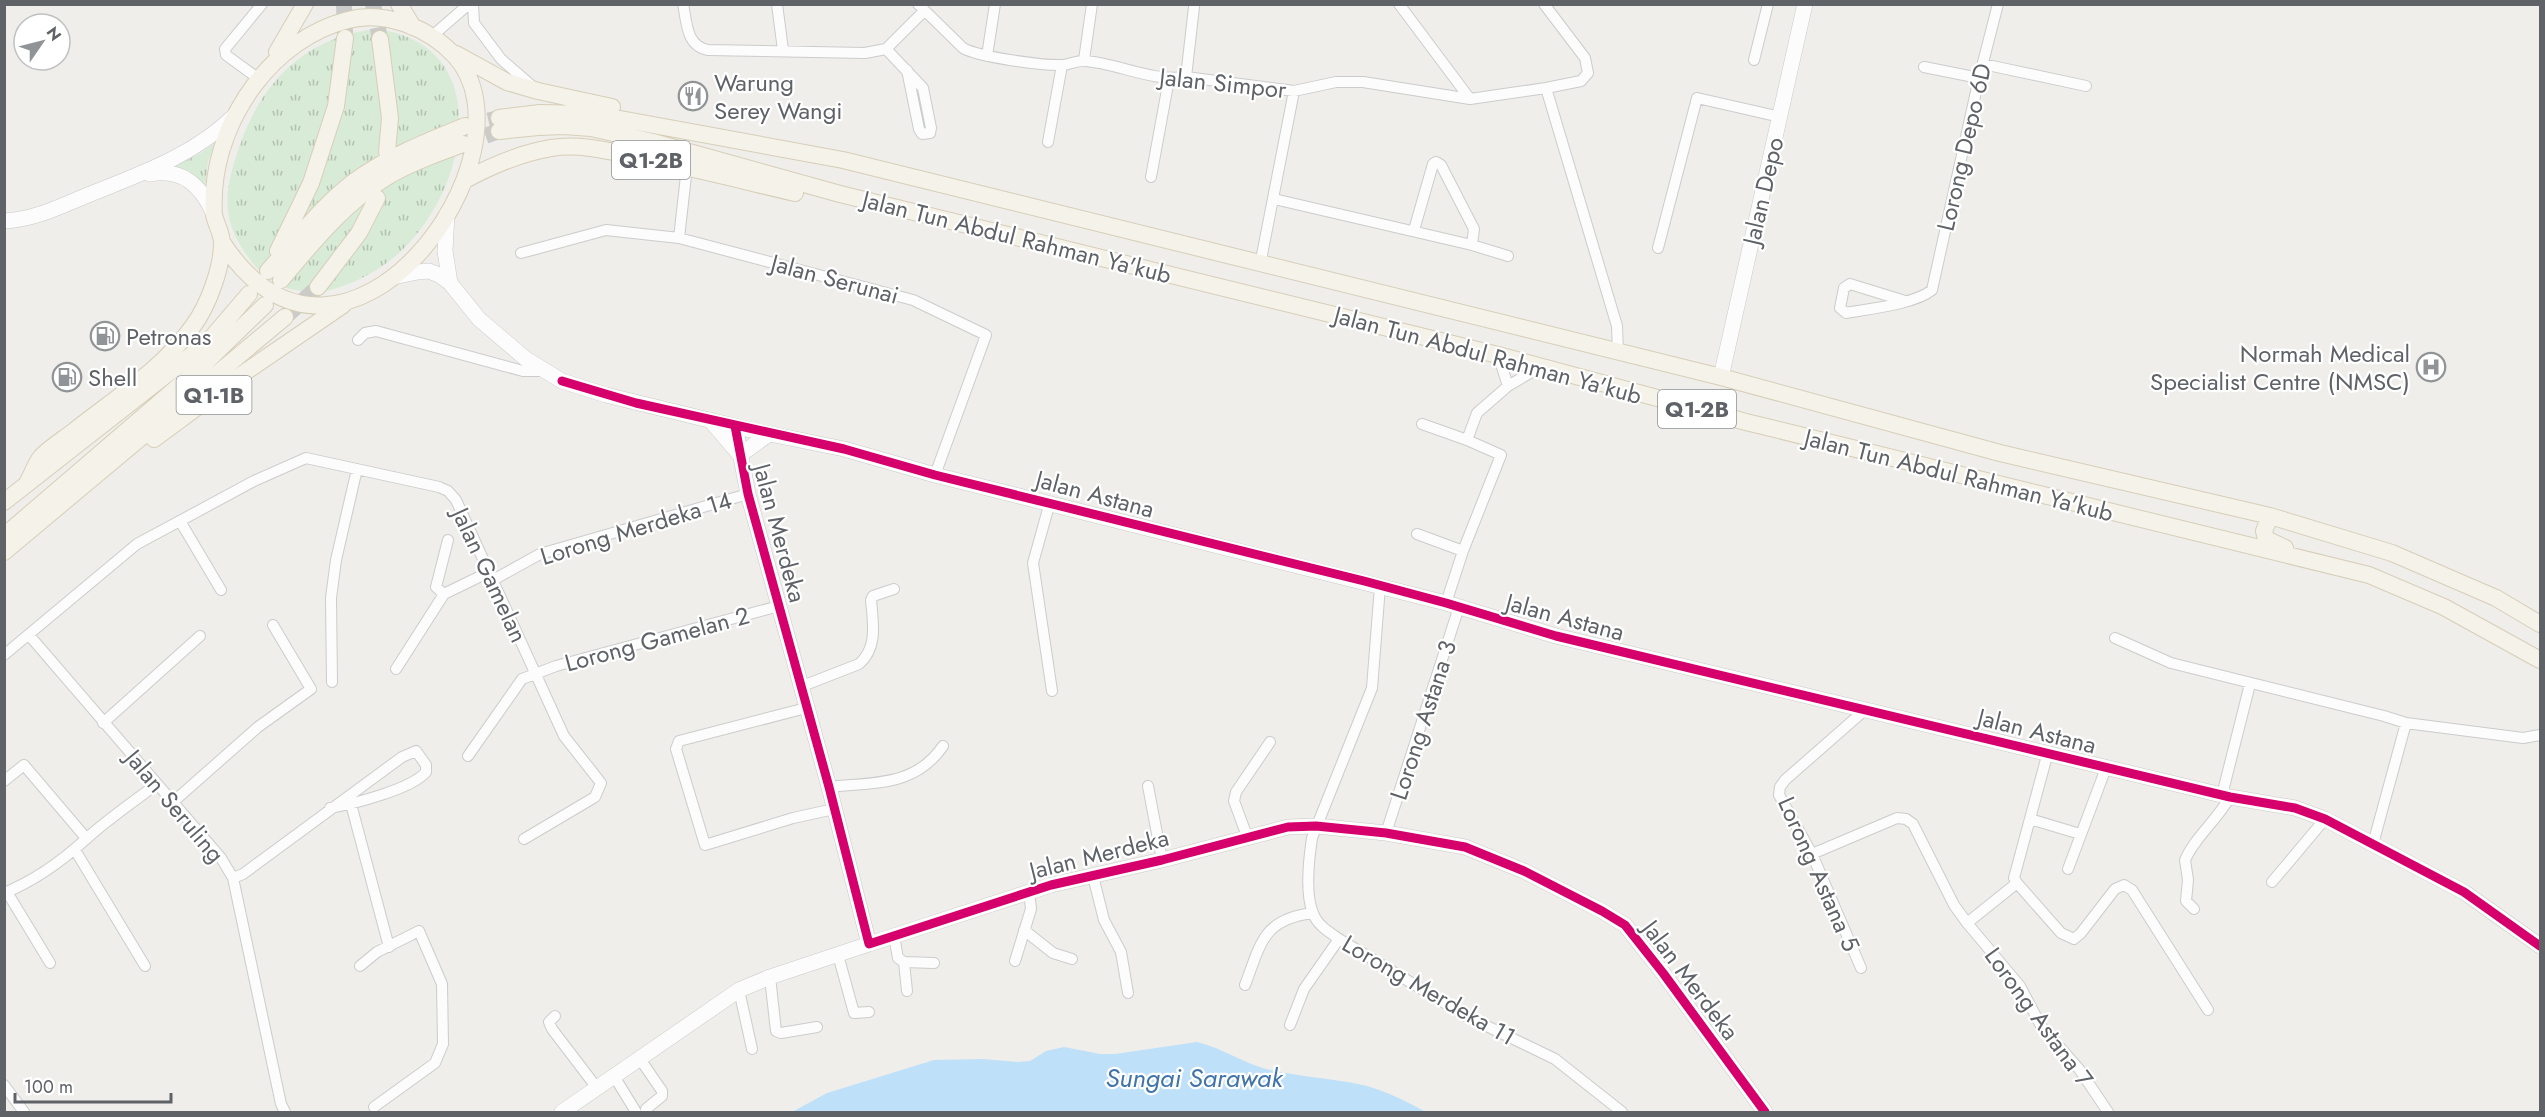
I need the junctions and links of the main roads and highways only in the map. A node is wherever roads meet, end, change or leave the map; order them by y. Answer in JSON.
{"nodes":[{"id":1,"x":305,"y":4,"type":"edge"},
{"id":2,"x":399,"y":4,"type":"edge"},
{"id":3,"x":1805,"y":4,"type":"edge"},
{"id":4,"x":413,"y":27,"type":"junction"},
{"id":5,"x":345,"y":38,"type":"tunnel mouth"},
{"id":6,"x":380,"y":39,"type":"tunnel mouth"},
{"id":7,"x":446,"y":48,"type":"junction"},
{"id":8,"x":263,"y":74,"type":"junction"},
{"id":9,"x":237,"y":114,"type":"junction"},
{"id":10,"x":465,"y":126,"type":"tunnel mouth"},
{"id":11,"x":463,"y":144,"type":"tunnel mouth"},
{"id":12,"x":387,"y":152,"type":"dead end"},
{"id":13,"x":843,"y":160,"type":"junction"},
{"id":14,"x":133,"y":177,"type":"junction"},
{"id":15,"x":465,"y":180,"type":"junction"},
{"id":16,"x":840,"y":194,"type":"junction"},
{"id":17,"x":377,"y":198,"type":"dead end"},
{"id":18,"x":447,"y":214,"type":"junction"},
{"id":19,"x":214,"y":215,"type":"junction"},
{"id":20,"x":4,"y":221,"type":"edge"},
{"id":21,"x":222,"y":242,"type":"junction"},
{"id":22,"x":275,"y":275,"type":"junction"},
{"id":23,"x":393,"y":277,"type":"junction"},
{"id":24,"x":450,"y":283,"type":"junction"},
{"id":25,"x":318,"y":286,"type":"tunnel mouth"},
{"id":26,"x":249,"y":294,"type":"dead end"},
{"id":27,"x":344,"y":304,"type":"junction"},
{"id":28,"x":265,"y":305,"type":"dead end"},
{"id":29,"x":285,"y":317,"type":"tunnel mouth"},
{"id":30,"x":1721,"y":377,"type":"junction"},
{"id":31,"x":710,"y":420,"type":"junction"},
{"id":32,"x":735,"y":426,"type":"junction"},
{"id":33,"x":769,"y":434,"type":"junction"},
{"id":34,"x":740,"y":455,"type":"junction"},
{"id":35,"x":27,"y":483,"type":"junction"},
{"id":36,"x":82,"y":485,"type":"junction"},
{"id":37,"x":4,"y":502,"type":"edge"},
{"id":38,"x":2270,"y":516,"type":"junction"},
{"id":39,"x":4,"y":536,"type":"edge"},
{"id":40,"x":4,"y":552,"type":"edge"},
{"id":41,"x":2368,"y":575,"type":"junction"},
{"id":42,"x":2541,"y":624,"type":"edge"},
{"id":43,"x":2541,"y":660,"type":"edge"},
{"id":44,"x":869,"y":944,"type":"junction"},
{"id":45,"x":2538,"y":946,"type":"edge"},
{"id":46,"x":562,"y":1113,"type":"edge"},
{"id":47,"x":1765,"y":1113,"type":"edge"}],
"edges":[{"from":1,"to":8,"type":"main road"},
{"from":2,"to":4,"type":"main road"},
{"from":3,"to":30,"type":"main road","name":"Jalan Depo"},
{"from":4,"to":7,"type":"main road"},
{"from":4,"to":8,"type":"main road"},
{"from":5,"to":22,"type":"main road"},
{"from":6,"to":12,"type":"main road"},
{"from":7,"to":13,"type":"main road"},
{"from":7,"to":15,"type":"main road"},
{"from":8,"to":9,"type":"main road"},
{"from":9,"to":14,"type":"main road"},
{"from":9,"to":19,"type":"main road"},
{"from":10,"to":22,"type":"main road"},
{"from":11,"to":22,"type":"main road"},
{"from":13,"to":16,"type":"main road","name":"Jalan Tun Abdul Rahman Ya'kub"},
{"from":13,"to":30,"type":"main road","name":"Jalan Tun Abdul Rahman Ya'kub"},
{"from":14,"to":19,"type":"main road"},
{"from":14,"to":20,"type":"main road"},
{"from":15,"to":16,"type":"main road","number":"Q1-2B"},
{"from":15,"to":18,"type":"main road"},
{"from":16,"to":41,"type":"main road","name":"Jalan Tun Abdul Rahman Ya'kub","number":"Q1-2B"},
{"from":17,"to":25,"type":"main road"},
{"from":18,"to":23,"type":"main road"},
{"from":18,"to":24,"type":"main road"},
{"from":19,"to":21,"type":"main road"},
{"from":21,"to":27,"type":"main road"},
{"from":21,"to":35,"type":"main road"},
{"from":23,"to":24,"type":"main road"},
{"from":23,"to":27,"type":"main road"},
{"from":24,"to":31,"type":"main road","name":"Jalan Astana"},
{"from":26,"to":35,"type":"main road"},
{"from":27,"to":36,"type":"main road","number":"Q1-1B"},
{"from":28,"to":39,"type":"main road"},
{"from":29,"to":36,"type":"main road"},
{"from":30,"to":38,"type":"main road","name":"Jalan Tun Abdul Rahman Ya'kub"},
{"from":31,"to":32,"type":"main road","name":"Jalan Astana"},
{"from":31,"to":34,"type":"main road"},
{"from":32,"to":33,"type":"main road","name":"Jalan Astana"},
{"from":32,"to":34,"type":"main road","name":"Jalan Merdeka"},
{"from":33,"to":34,"type":"main road"},
{"from":33,"to":45,"type":"main road","name":"Jalan Astana"},
{"from":34,"to":44,"type":"main road","name":"Jalan Merdeka"},
{"from":35,"to":37,"type":"main road"},
{"from":36,"to":40,"type":"main road","number":"Q1-1B"},
{"from":38,"to":41,"type":"main road"},
{"from":38,"to":42,"type":"main road","name":"Jalan Tun Abdul Rahman Ya'kub"},
{"from":41,"to":43,"type":"main road","name":"Jalan Tun Abdul Rahman Ya'kub","number":"Q1-2B"},
{"from":44,"to":46,"type":"main road"},
{"from":44,"to":47,"type":"main road","name":"Jalan Merdeka"}]}
